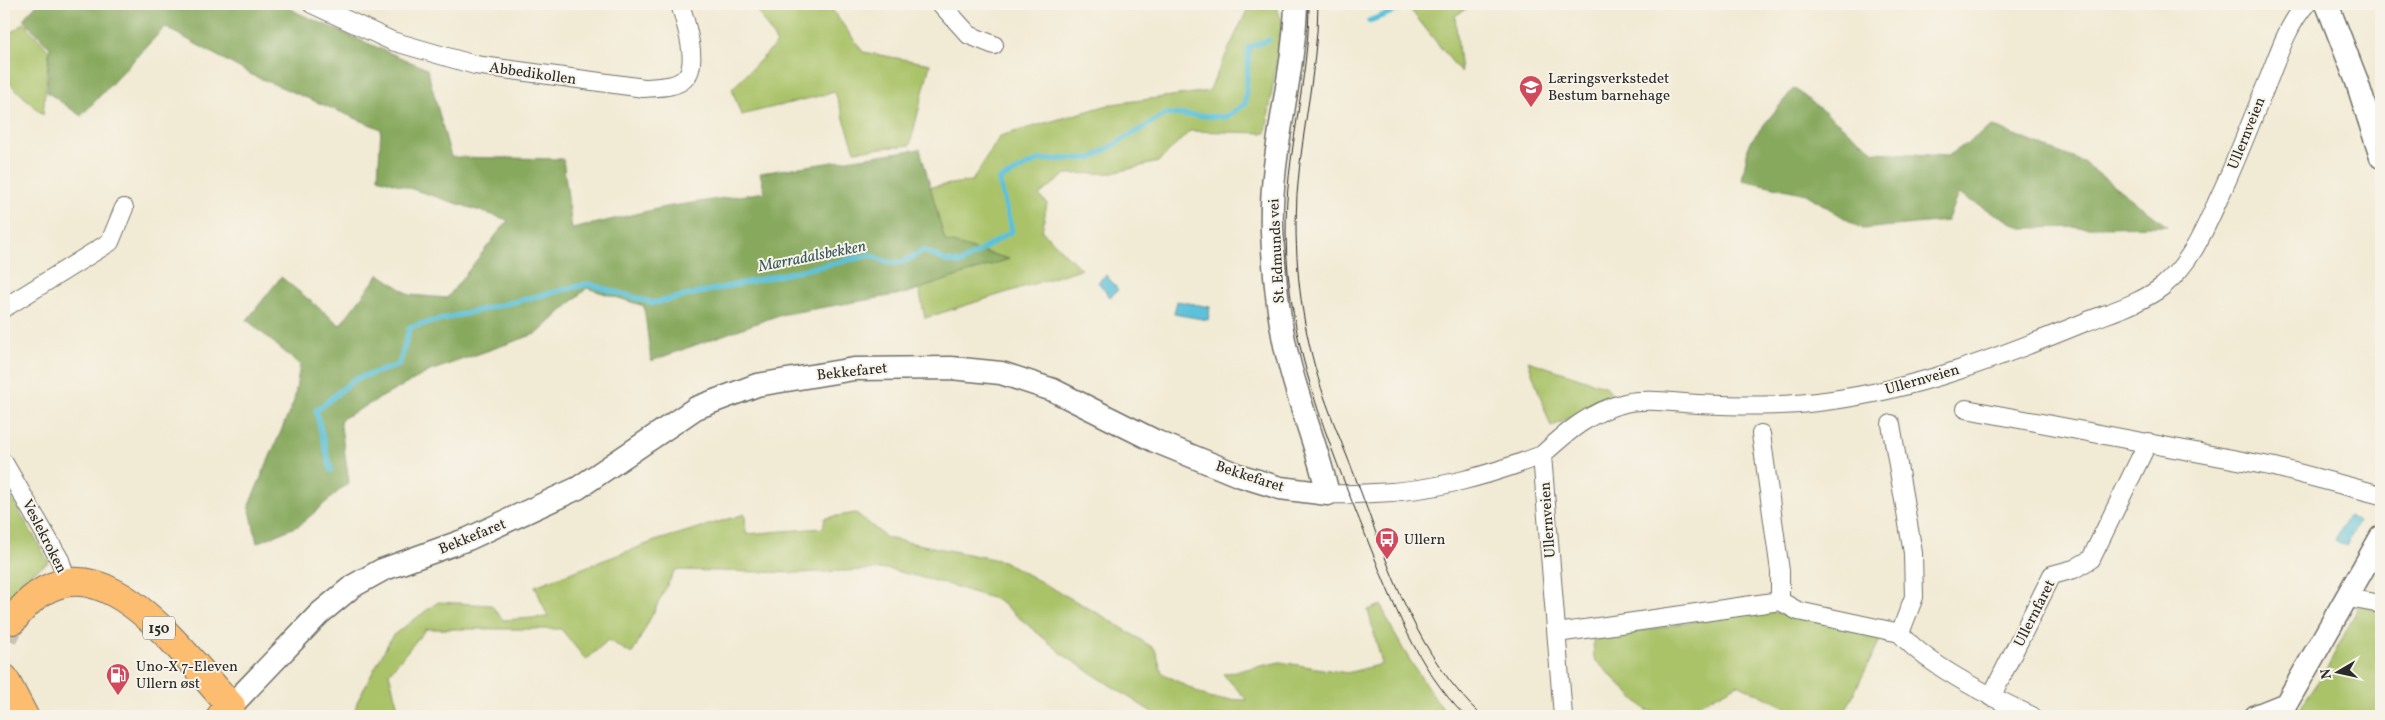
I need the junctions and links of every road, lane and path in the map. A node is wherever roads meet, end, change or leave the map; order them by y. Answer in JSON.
{"nodes":[{"id":1,"x":312,"y":4,"type":"edge"},
{"id":2,"x":680,"y":4,"type":"edge"},
{"id":3,"x":940,"y":4,"type":"edge"},
{"id":4,"x":1296,"y":4,"type":"edge"},
{"id":5,"x":2306,"y":4,"type":"edge"},
{"id":6,"x":2327,"y":4,"type":"edge"},
{"id":7,"x":994,"y":45,"type":"dead end"},
{"id":8,"x":2381,"y":157,"type":"edge"},
{"id":9,"x":124,"y":208,"type":"dead end"},
{"id":10,"x":4,"y":308,"type":"edge"},
{"id":11,"x":1966,"y":410,"type":"dead end"},
{"id":12,"x":1891,"y":424,"type":"dead end"},
{"id":13,"x":1761,"y":434,"type":"dead end"},
{"id":14,"x":2148,"y":442,"type":"junction"},
{"id":15,"x":1542,"y":454,"type":"junction"},
{"id":16,"x":4,"y":463,"type":"edge"},
{"id":17,"x":1328,"y":494,"type":"junction"},
{"id":18,"x":2381,"y":495,"type":"edge"},
{"id":19,"x":2381,"y":537,"type":"edge"},
{"id":20,"x":67,"y":582,"type":"junction"},
{"id":21,"x":2348,"y":598,"type":"junction"},
{"id":22,"x":1780,"y":600,"type":"junction"},
{"id":23,"x":2381,"y":604,"type":"edge"},
{"id":24,"x":13,"y":620,"type":"tunnel mouth"},
{"id":25,"x":1557,"y":633,"type":"junction"},
{"id":26,"x":1900,"y":633,"type":"junction"},
{"id":27,"x":4,"y":678,"type":"edge"},
{"id":28,"x":1992,"y":697,"type":"junction"},
{"id":29,"x":226,"y":711,"type":"edge"},
{"id":30,"x":2029,"y":715,"type":"edge"},
{"id":31,"x":24,"y":716,"type":"edge"},
{"id":32,"x":1563,"y":716,"type":"edge"},
{"id":33,"x":2256,"y":716,"type":"edge"}],
"edges":[{"from":1,"to":2,"type":"street","name":"Abbedikollen"},
{"from":3,"to":7,"type":"street"},
{"from":4,"to":17,"type":"street","name":"St. Edmunds vei"},
{"from":5,"to":15,"type":"street","name":"Ullernveien"},
{"from":6,"to":8,"type":"street"},
{"from":9,"to":10,"type":"street"},
{"from":11,"to":14,"type":"street"},
{"from":12,"to":26,"type":"street"},
{"from":13,"to":22,"type":"street"},
{"from":14,"to":18,"type":"street"},
{"from":14,"to":28,"type":"street","name":"Ullernfaret"},
{"from":15,"to":17,"type":"street","name":"Bekkefaret"},
{"from":15,"to":25,"type":"street","name":"Ullernveien"},
{"from":16,"to":20,"type":"street","name":"Veslekroken"},
{"from":17,"to":29,"type":"street","name":"Bekkefaret"},
{"from":19,"to":21,"type":"street"},
{"from":20,"to":24,"type":"highway","number":"150"},
{"from":20,"to":29,"type":"highway","name":"Veslekroken","number":"150"},
{"from":21,"to":23,"type":"street"},
{"from":21,"to":33,"type":"street"},
{"from":22,"to":25,"type":"street"},
{"from":22,"to":26,"type":"street"},
{"from":25,"to":32,"type":"street","name":"Ullernveien"},
{"from":26,"to":28,"type":"street"},
{"from":27,"to":31,"type":"highway"},
{"from":28,"to":30,"type":"street"}]}
